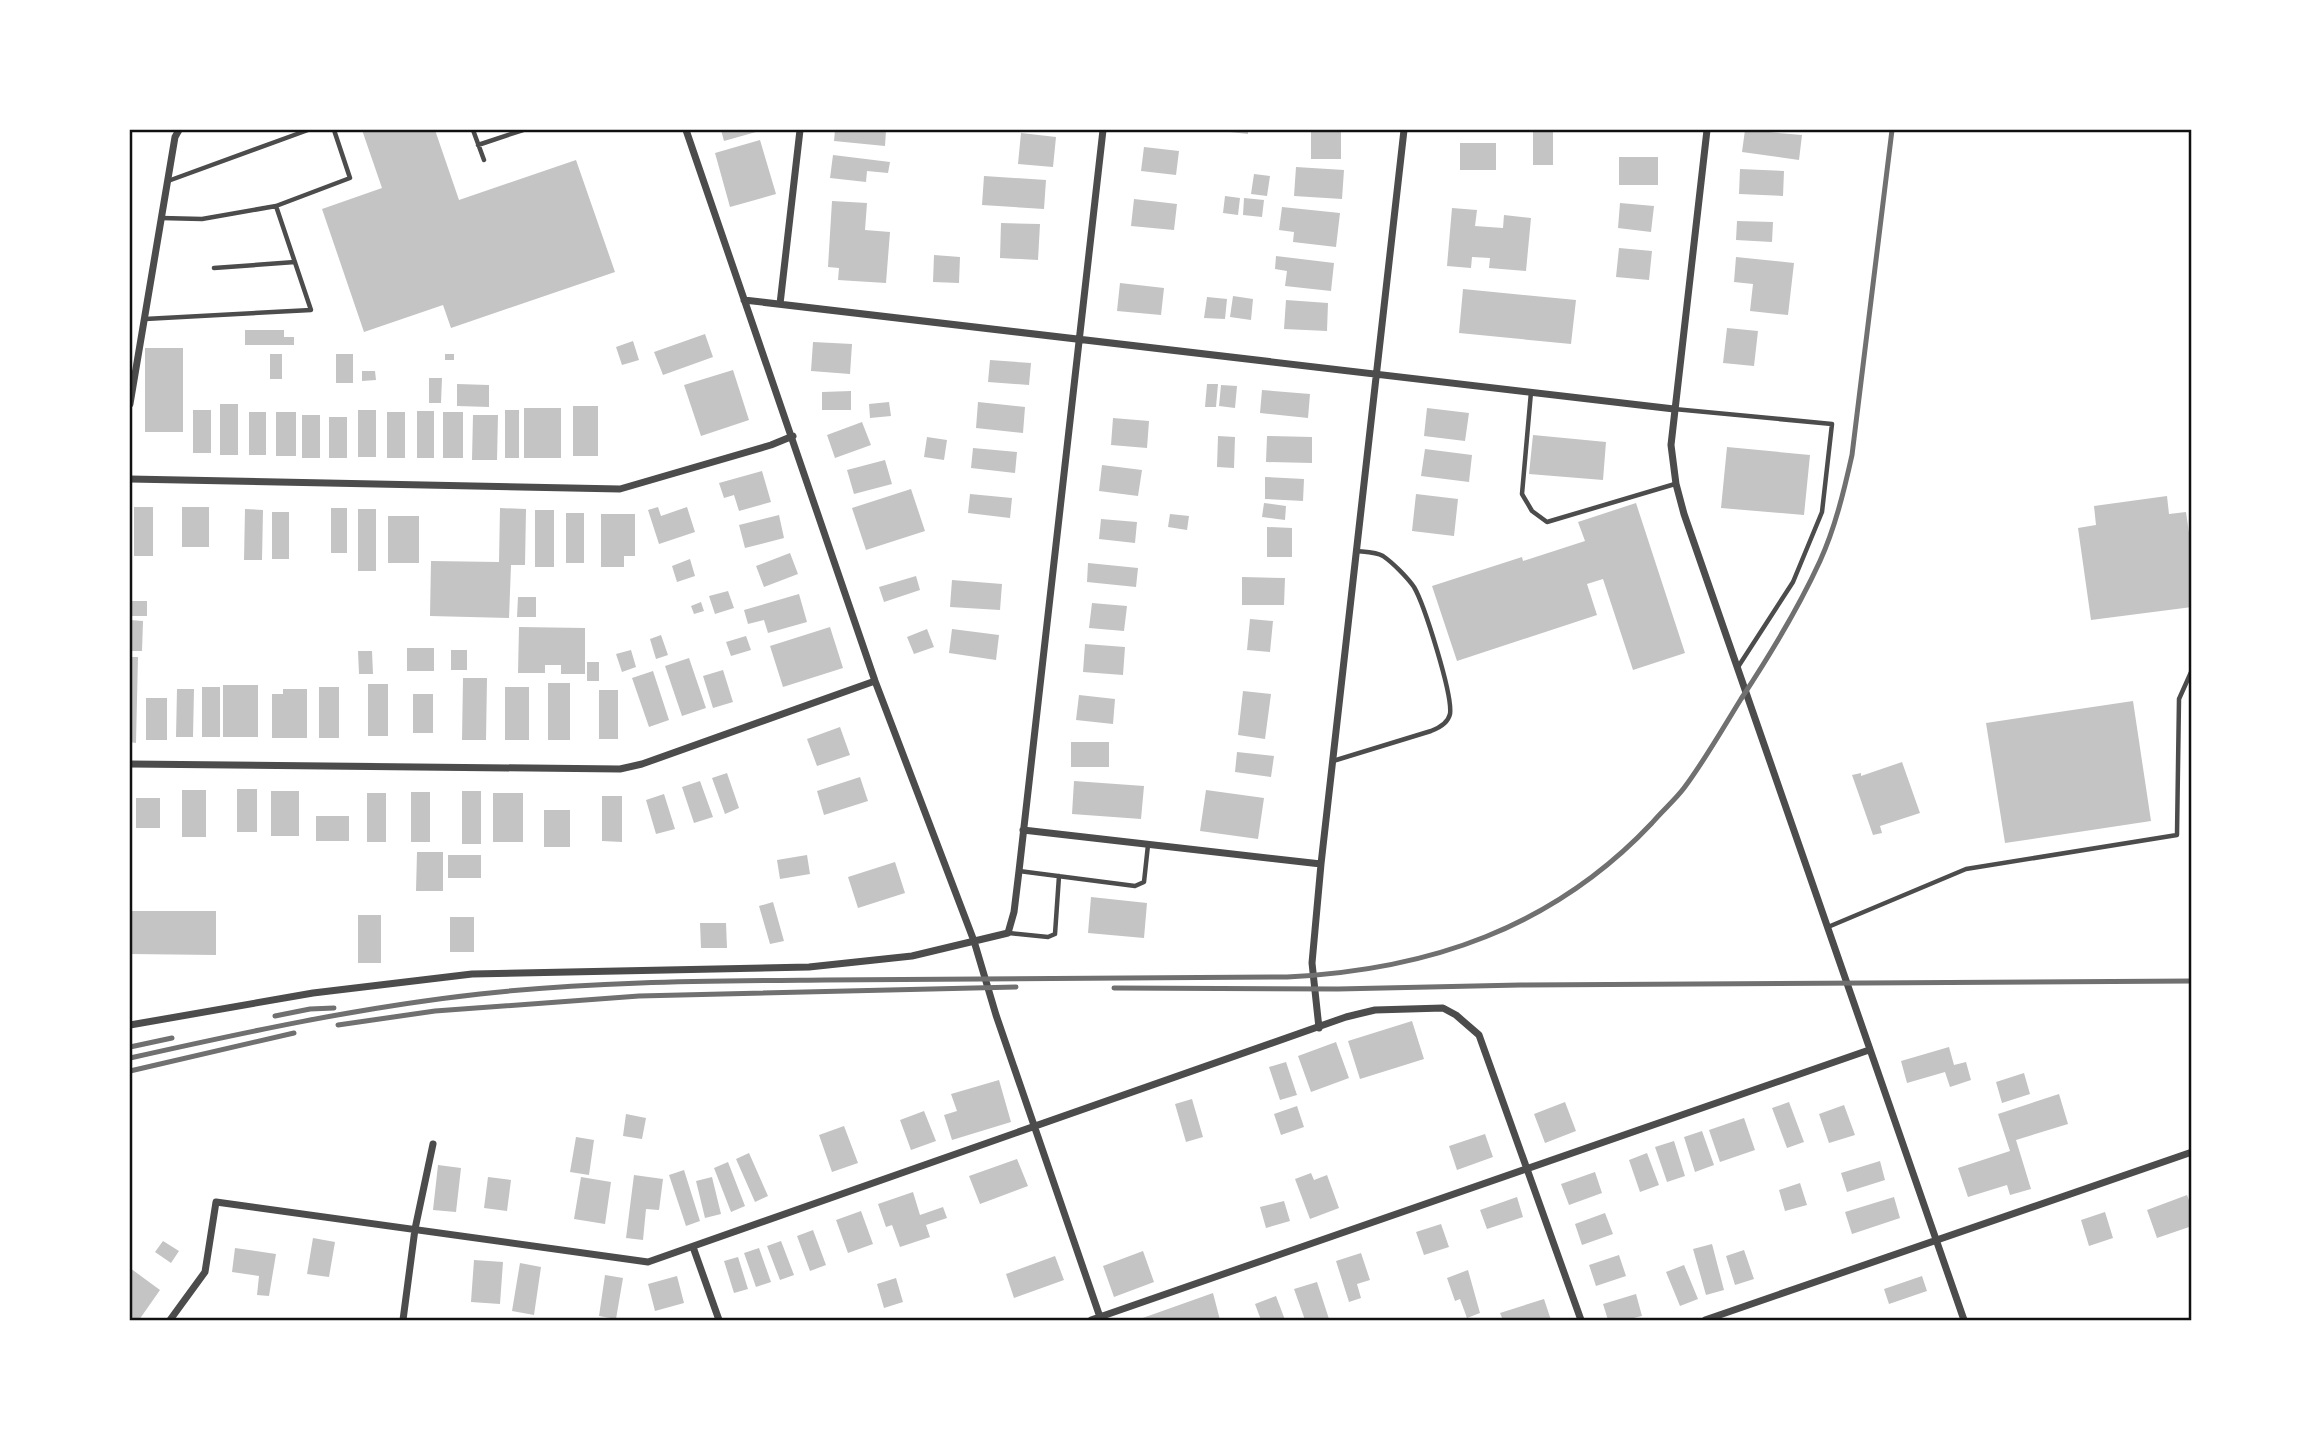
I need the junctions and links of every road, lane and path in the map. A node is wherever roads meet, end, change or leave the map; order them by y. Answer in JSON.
{"nodes":[{"id":1,"x":179,"y":130,"type":"edge"},
{"id":2,"x":307,"y":130,"type":"edge"},
{"id":3,"x":334,"y":130,"type":"edge"},
{"id":4,"x":473,"y":130,"type":"edge"},
{"id":5,"x":523,"y":130,"type":"edge"},
{"id":6,"x":685,"y":130,"type":"edge"},
{"id":7,"x":800,"y":130,"type":"edge"},
{"id":8,"x":1103,"y":130,"type":"edge"},
{"id":9,"x":1404,"y":130,"type":"edge"},
{"id":10,"x":1707,"y":130,"type":"edge"},
{"id":11,"x":478,"y":145,"type":"junction"},
{"id":12,"x":484,"y":160,"type":"dead end"},
{"id":13,"x":168,"y":181,"type":"junction"},
{"id":14,"x":276,"y":206,"type":"junction"},
{"id":15,"x":161,"y":218,"type":"junction"},
{"id":16,"x":295,"y":262,"type":"junction"},
{"id":17,"x":214,"y":268,"type":"dead end"},
{"id":18,"x":744,"y":300,"type":"junction"},
{"id":19,"x":780,"y":304,"type":"junction"},
{"id":20,"x":144,"y":319,"type":"junction"},
{"id":21,"x":1079,"y":339,"type":"junction"},
{"id":22,"x":1376,"y":374,"type":"junction"},
{"id":23,"x":1531,"y":392,"type":"junction"},
{"id":24,"x":130,"y":404,"type":"edge"},
{"id":25,"x":1674,"y":409,"type":"junction"},
{"id":26,"x":793,"y":436,"type":"junction"},
{"id":27,"x":130,"y":479,"type":"edge"},
{"id":28,"x":1676,"y":484,"type":"junction"},
{"id":29,"x":1356,"y":551,"type":"junction"},
{"id":30,"x":1738,"y":667,"type":"junction"},
{"id":31,"x":2192,"y":670,"type":"edge"},
{"id":32,"x":875,"y":681,"type":"junction"},
{"id":33,"x":1332,"y":761,"type":"junction"},
{"id":34,"x":130,"y":764,"type":"edge"},
{"id":35,"x":1023,"y":830,"type":"junction"},
{"id":36,"x":1148,"y":845,"type":"junction"},
{"id":37,"x":1321,"y":864,"type":"junction"},
{"id":38,"x":1018,"y":871,"type":"junction"},
{"id":39,"x":1059,"y":876,"type":"junction"},
{"id":40,"x":1828,"y":927,"type":"junction"},
{"id":41,"x":1008,"y":933,"type":"junction"},
{"id":42,"x":974,"y":940,"type":"junction"},
{"id":43,"x":130,"y":1025,"type":"edge"},
{"id":44,"x":1319,"y":1028,"type":"junction"},
{"id":45,"x":1868,"y":1050,"type":"junction"},
{"id":46,"x":1034,"y":1128,"type":"junction"},
{"id":47,"x":433,"y":1144,"type":"dead end"},
{"id":48,"x":2192,"y":1152,"type":"edge"},
{"id":49,"x":1528,"y":1169,"type":"junction"},
{"id":50,"x":415,"y":1229,"type":"junction"},
{"id":51,"x":1936,"y":1240,"type":"junction"},
{"id":52,"x":693,"y":1247,"type":"junction"},
{"id":53,"x":1101,"y":1319,"type":"edge"},
{"id":54,"x":170,"y":1321,"type":"edge"},
{"id":55,"x":403,"y":1321,"type":"edge"},
{"id":56,"x":719,"y":1321,"type":"edge"},
{"id":57,"x":1091,"y":1321,"type":"edge"},
{"id":58,"x":1581,"y":1321,"type":"edge"},
{"id":59,"x":1705,"y":1321,"type":"edge"},
{"id":60,"x":1964,"y":1321,"type":"edge"}],
"edges":[{"from":1,"to":13,"type":"street"},
{"from":2,"to":13,"type":"lane"},
{"from":3,"to":14,"type":"lane"},
{"from":4,"to":11,"type":"lane"},
{"from":5,"to":11,"type":"lane"},
{"from":6,"to":18,"type":"street"},
{"from":7,"to":19,"type":"street"},
{"from":8,"to":21,"type":"street"},
{"from":9,"to":22,"type":"street"},
{"from":10,"to":25,"type":"street"},
{"from":11,"to":12,"type":"lane"},
{"from":13,"to":15,"type":"street"},
{"from":14,"to":15,"type":"lane"},
{"from":14,"to":16,"type":"lane"},
{"from":15,"to":20,"type":"street"},
{"from":16,"to":17,"type":"lane"},
{"from":16,"to":20,"type":"lane"},
{"from":18,"to":19,"type":"street"},
{"from":18,"to":26,"type":"street"},
{"from":19,"to":21,"type":"street"},
{"from":20,"to":24,"type":"street"},
{"from":21,"to":22,"type":"street"},
{"from":21,"to":35,"type":"street"},
{"from":22,"to":23,"type":"street"},
{"from":22,"to":29,"type":"street"},
{"from":23,"to":25,"type":"street"},
{"from":23,"to":28,"type":"lane"},
{"from":25,"to":28,"type":"street"},
{"from":25,"to":30,"type":"lane"},
{"from":26,"to":27,"type":"street"},
{"from":26,"to":32,"type":"street"},
{"from":28,"to":30,"type":"street"},
{"from":29,"to":33,"type":"street"},
{"from":29,"to":33,"type":"lane"},
{"from":30,"to":40,"type":"street"},
{"from":31,"to":40,"type":"lane"},
{"from":32,"to":34,"type":"street"},
{"from":32,"to":42,"type":"street"},
{"from":33,"to":37,"type":"street"},
{"from":35,"to":36,"type":"street"},
{"from":35,"to":38,"type":"street"},
{"from":36,"to":37,"type":"street"},
{"from":36,"to":39,"type":"lane"},
{"from":37,"to":44,"type":"street"},
{"from":38,"to":39,"type":"lane"},
{"from":38,"to":41,"type":"street"},
{"from":39,"to":41,"type":"lane"},
{"from":40,"to":45,"type":"street"},
{"from":41,"to":42,"type":"street"},
{"from":42,"to":43,"type":"street"},
{"from":42,"to":46,"type":"street"},
{"from":44,"to":46,"type":"street"},
{"from":44,"to":49,"type":"street"},
{"from":45,"to":49,"type":"street"},
{"from":45,"to":51,"type":"street"},
{"from":46,"to":52,"type":"street"},
{"from":46,"to":53,"type":"street"},
{"from":47,"to":50,"type":"street"},
{"from":48,"to":51,"type":"street"},
{"from":49,"to":53,"type":"street"},
{"from":49,"to":58,"type":"street"},
{"from":50,"to":52,"type":"street"},
{"from":50,"to":54,"type":"street"},
{"from":50,"to":55,"type":"street"},
{"from":51,"to":59,"type":"street"},
{"from":51,"to":60,"type":"street"},
{"from":52,"to":56,"type":"street"},
{"from":53,"to":57,"type":"street"}]}
